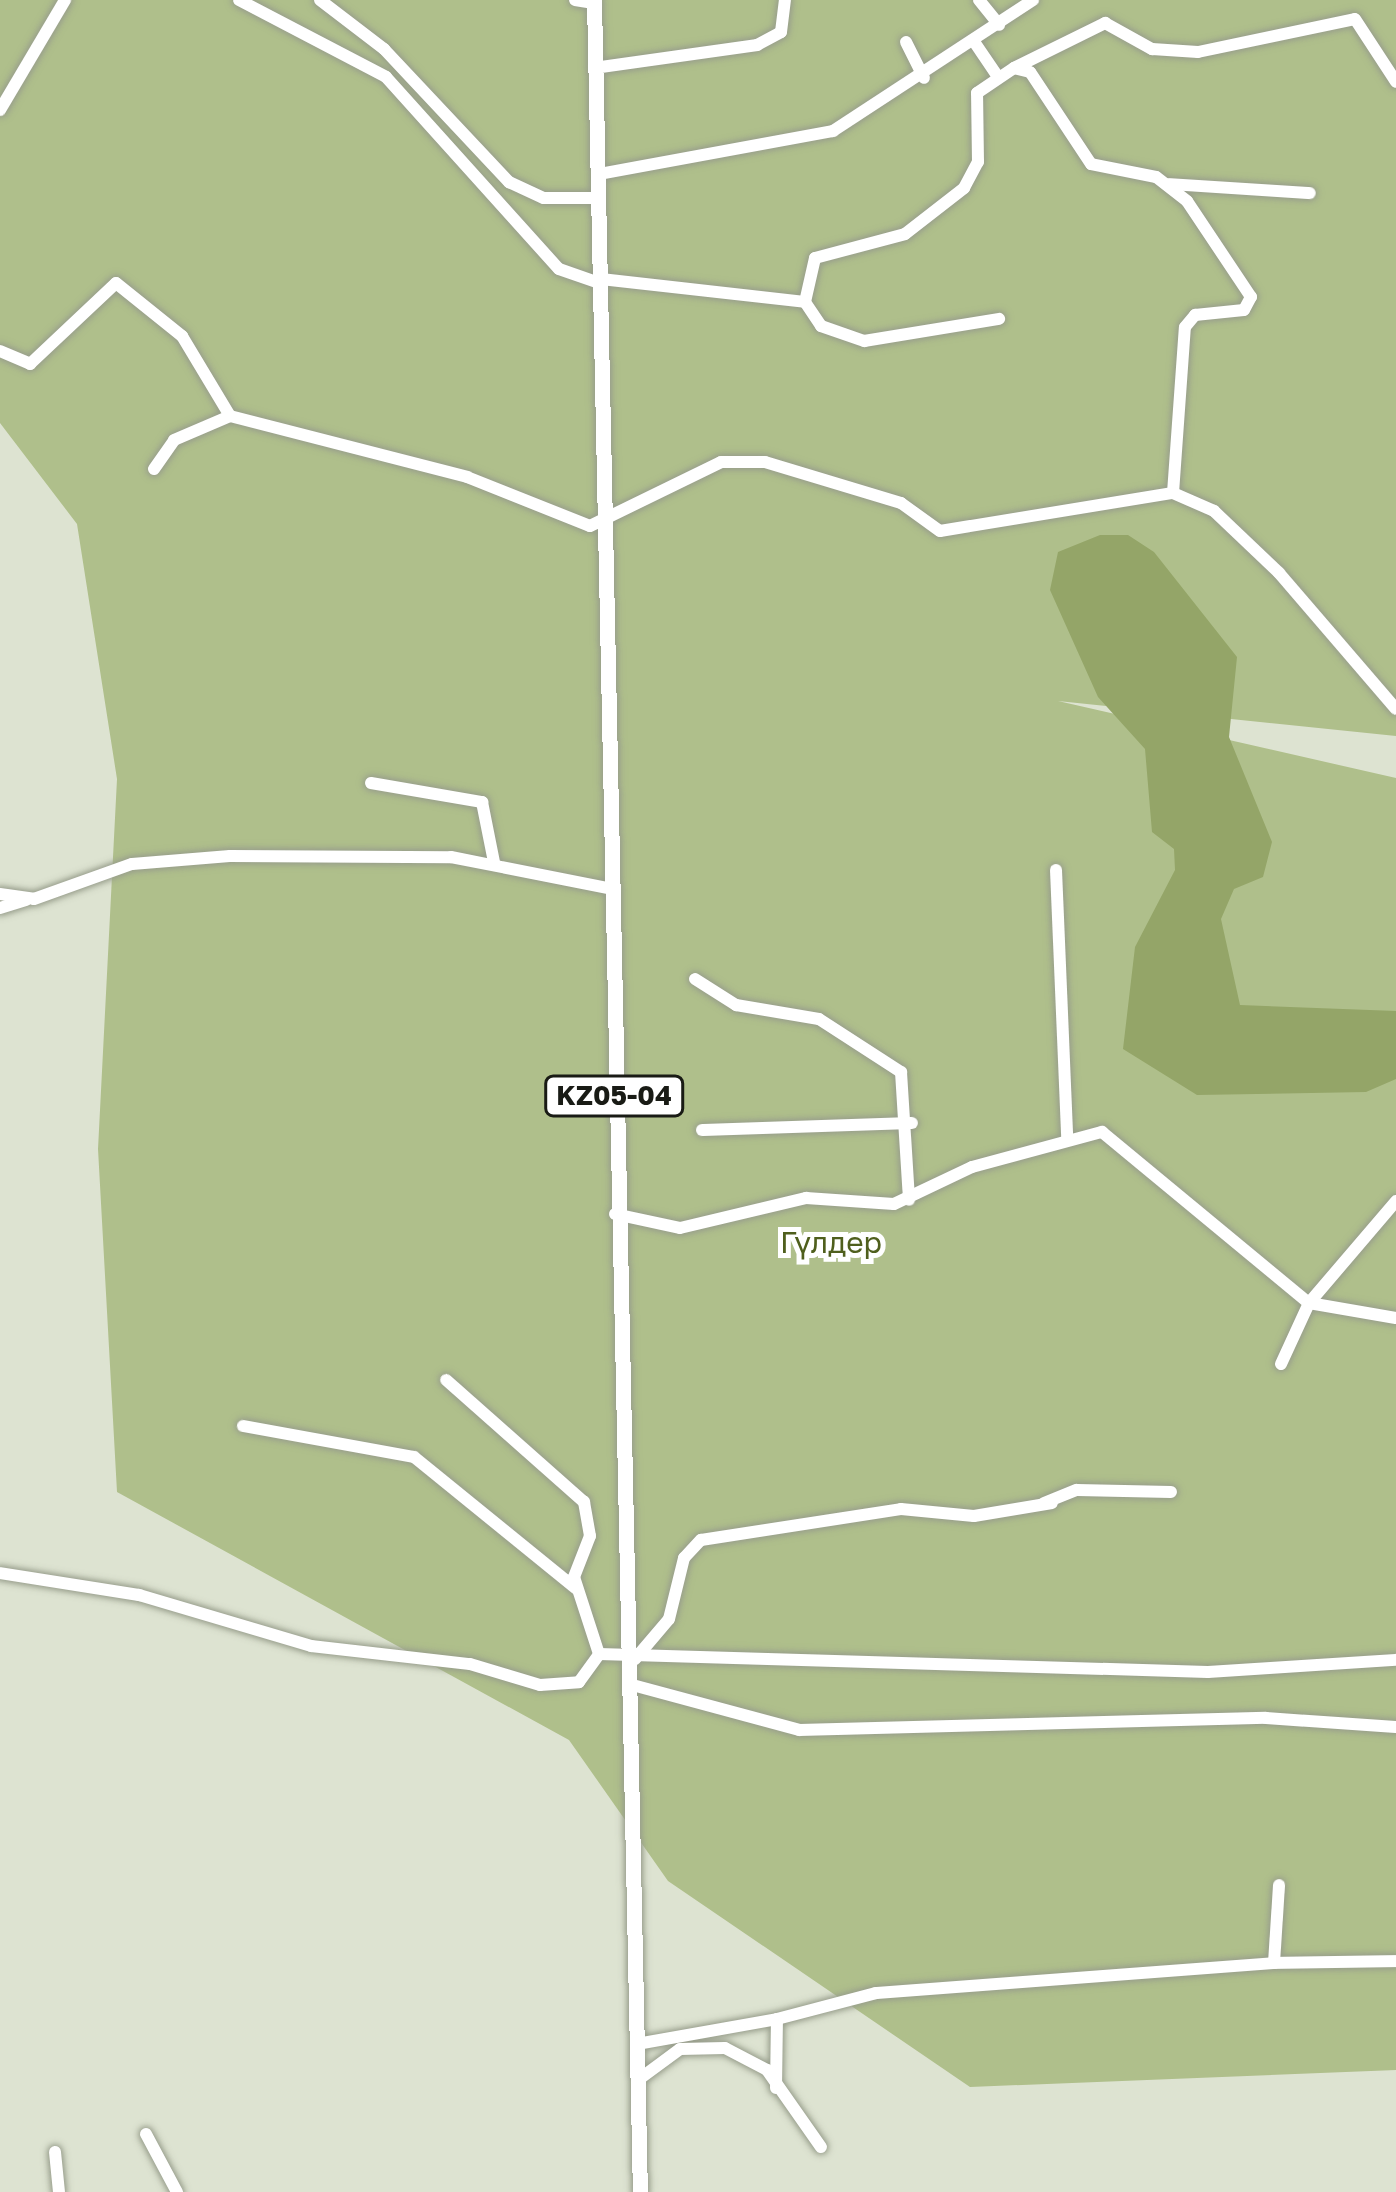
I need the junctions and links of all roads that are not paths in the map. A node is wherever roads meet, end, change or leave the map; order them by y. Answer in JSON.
{"nodes":[{"id":1,"x":65,"y":0,"type":"edge"},
{"id":2,"x":239,"y":0,"type":"edge"},
{"id":3,"x":320,"y":0,"type":"edge"},
{"id":4,"x":574,"y":0,"type":"edge"},
{"id":5,"x":784,"y":0,"type":"edge"},
{"id":6,"x":979,"y":0,"type":"edge"},
{"id":7,"x":1033,"y":0,"type":"edge"},
{"id":8,"x":594,"y":1,"type":"edge"},
{"id":9,"x":998,"y":25,"type":"junction"},
{"id":10,"x":906,"y":42,"type":"dead end"},
{"id":11,"x":975,"y":43,"type":"junction"},
{"id":12,"x":594,"y":68,"type":"junction"},
{"id":13,"x":1014,"y":68,"type":"junction"},
{"id":14,"x":998,"y":77,"type":"junction"},
{"id":15,"x":924,"y":78,"type":"junction"},
{"id":16,"x":1396,"y":82,"type":"edge"},
{"id":17,"x":0,"y":110,"type":"edge"},
{"id":18,"x":599,"y":175,"type":"junction"},
{"id":19,"x":1169,"y":184,"type":"junction"},
{"id":20,"x":1310,"y":193,"type":"dead end"},
{"id":21,"x":600,"y":198,"type":"junction"},
{"id":22,"x":601,"y":281,"type":"junction"},
{"id":23,"x":805,"y":302,"type":"junction"},
{"id":24,"x":1000,"y":319,"type":"dead end"},
{"id":25,"x":0,"y":351,"type":"edge"},
{"id":26,"x":230,"y":416,"type":"junction"},
{"id":27,"x":154,"y":469,"type":"dead end"},
{"id":28,"x":1173,"y":494,"type":"junction"},
{"id":29,"x":606,"y":524,"type":"junction"},
{"id":30,"x":1396,"y":709,"type":"edge"},
{"id":31,"x":371,"y":783,"type":"dead end"},
{"id":32,"x":494,"y":862,"type":"junction"},
{"id":33,"x":1056,"y":870,"type":"dead end"},
{"id":34,"x":612,"y":889,"type":"junction"},
{"id":35,"x":0,"y":894,"type":"edge"},
{"id":36,"x":27,"y":899,"type":"junction"},
{"id":37,"x":0,"y":908,"type":"edge"},
{"id":38,"x":694,"y":979,"type":"dead end"},
{"id":39,"x":912,"y":1123,"type":"junction"},
{"id":40,"x":702,"y":1130,"type":"dead end"},
{"id":41,"x":1067,"y":1138,"type":"junction"},
{"id":42,"x":909,"y":1200,"type":"junction"},
{"id":43,"x":1396,"y":1201,"type":"edge"},
{"id":44,"x":614,"y":1214,"type":"junction"},
{"id":45,"x":1309,"y":1303,"type":"junction"},
{"id":46,"x":1396,"y":1318,"type":"edge"},
{"id":47,"x":1281,"y":1364,"type":"dead end"},
{"id":48,"x":446,"y":1380,"type":"dead end"},
{"id":49,"x":243,"y":1426,"type":"dead end"},
{"id":50,"x":1171,"y":1492,"type":"dead end"},
{"id":51,"x":0,"y":1573,"type":"edge"},
{"id":52,"x":576,"y":1588,"type":"junction"},
{"id":53,"x":599,"y":1654,"type":"junction"},
{"id":54,"x":1396,"y":1660,"type":"edge"},
{"id":55,"x":628,"y":1663,"type":"junction"},
{"id":56,"x":629,"y":1684,"type":"junction"},
{"id":57,"x":1396,"y":1727,"type":"edge"},
{"id":58,"x":1279,"y":1885,"type":"dead end"},
{"id":59,"x":1396,"y":1961,"type":"edge"},
{"id":60,"x":1274,"y":1963,"type":"junction"},
{"id":61,"x":777,"y":2019,"type":"junction"},
{"id":62,"x":637,"y":2044,"type":"junction"},
{"id":63,"x":638,"y":2080,"type":"junction"},
{"id":64,"x":776,"y":2088,"type":"junction"},
{"id":65,"x":146,"y":2134,"type":"dead end"},
{"id":66,"x":821,"y":2147,"type":"dead end"},
{"id":67,"x":55,"y":2152,"type":"dead end"},
{"id":68,"x":58,"y":2192,"type":"edge"},
{"id":69,"x":177,"y":2192,"type":"edge"},
{"id":70,"x":640,"y":2192,"type":"edge"}],
"edges":[{"from":1,"to":17,"type":"street"},
{"from":2,"to":22,"type":"street"},
{"from":3,"to":21,"type":"street"},
{"from":4,"to":8,"type":"street"},
{"from":5,"to":12,"type":"street"},
{"from":6,"to":9,"type":"street"},
{"from":7,"to":9,"type":"street"},
{"from":8,"to":12,"type":"main road","number":"KZ05-04"},
{"from":9,"to":11,"type":"street"},
{"from":10,"to":15,"type":"street"},
{"from":11,"to":14,"type":"street"},
{"from":11,"to":15,"type":"street"},
{"from":12,"to":18,"type":"main road","number":"KZ05-04"},
{"from":13,"to":14,"type":"street"},
{"from":13,"to":16,"type":"street"},
{"from":13,"to":19,"type":"street"},
{"from":14,"to":23,"type":"street"},
{"from":15,"to":18,"type":"street"},
{"from":18,"to":21,"type":"main road","number":"KZ05-04"},
{"from":19,"to":20,"type":"street"},
{"from":19,"to":28,"type":"street"},
{"from":21,"to":22,"type":"main road","number":"KZ05-04"},
{"from":22,"to":23,"type":"street"},
{"from":22,"to":29,"type":"main road","number":"KZ05-04"},
{"from":23,"to":24,"type":"street"},
{"from":25,"to":26,"type":"street"},
{"from":26,"to":27,"type":"street"},
{"from":26,"to":29,"type":"street"},
{"from":28,"to":29,"type":"street"},
{"from":28,"to":30,"type":"street"},
{"from":29,"to":34,"type":"main road","number":"KZ05-04"},
{"from":31,"to":32,"type":"street"},
{"from":32,"to":34,"type":"street"},
{"from":32,"to":36,"type":"street"},
{"from":33,"to":41,"type":"street"},
{"from":34,"to":44,"type":"main road","number":"KZ05-04"},
{"from":35,"to":36,"type":"street"},
{"from":36,"to":37,"type":"street"},
{"from":38,"to":39,"type":"street"},
{"from":39,"to":40,"type":"street"},
{"from":39,"to":42,"type":"street"},
{"from":41,"to":42,"type":"street"},
{"from":41,"to":45,"type":"street"},
{"from":42,"to":44,"type":"street"},
{"from":43,"to":45,"type":"street"},
{"from":44,"to":55,"type":"main road","number":"KZ05-04"},
{"from":45,"to":46,"type":"street"},
{"from":45,"to":47,"type":"street"},
{"from":48,"to":52,"type":"street"},
{"from":49,"to":52,"type":"street"},
{"from":50,"to":55,"type":"street"},
{"from":51,"to":53,"type":"street"},
{"from":52,"to":53,"type":"street"},
{"from":53,"to":55,"type":"street"},
{"from":54,"to":55,"type":"street"},
{"from":55,"to":56,"type":"main road","number":"KZ05-04"},
{"from":56,"to":57,"type":"street"},
{"from":56,"to":62,"type":"main road","number":"KZ05-04"},
{"from":58,"to":60,"type":"street"},
{"from":59,"to":60,"type":"street"},
{"from":60,"to":61,"type":"street"},
{"from":61,"to":62,"type":"street"},
{"from":61,"to":64,"type":"street"},
{"from":62,"to":63,"type":"main road","number":"KZ05-04"},
{"from":63,"to":64,"type":"street"},
{"from":63,"to":70,"type":"main road","number":"KZ05-04"},
{"from":64,"to":66,"type":"street"},
{"from":65,"to":69,"type":"street"},
{"from":67,"to":68,"type":"street"}]}
